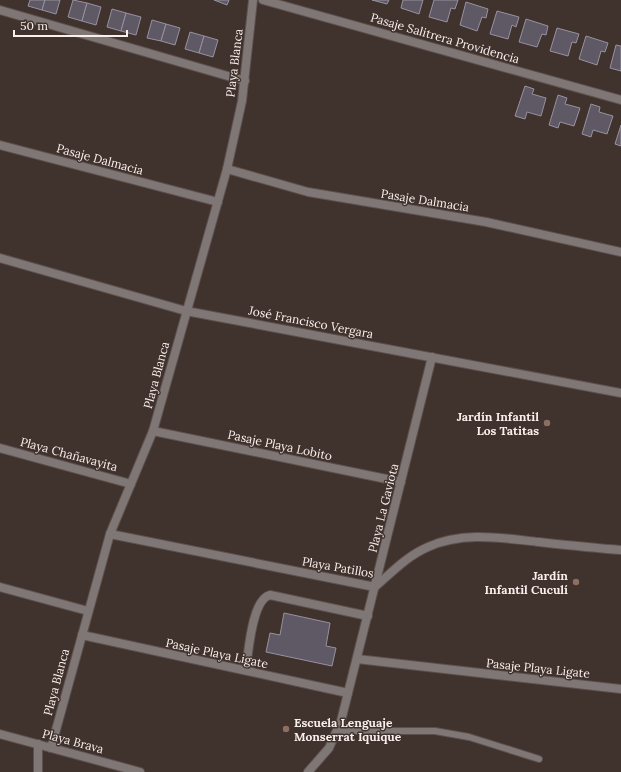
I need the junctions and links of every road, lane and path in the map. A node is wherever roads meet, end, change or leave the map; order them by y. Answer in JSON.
{"nodes":[{"id":1,"x":253,"y":0,"type":"edge"},
{"id":2,"x":263,"y":0,"type":"edge"},
{"id":3,"x":0,"y":10,"type":"edge"},
{"id":4,"x":245,"y":81,"type":"junction"},
{"id":5,"x":621,"y":100,"type":"edge"},
{"id":6,"x":0,"y":145,"type":"edge"},
{"id":7,"x":227,"y":169,"type":"junction"},
{"id":8,"x":218,"y":202,"type":"junction"},
{"id":9,"x":621,"y":252,"type":"edge"},
{"id":10,"x":0,"y":258,"type":"edge"},
{"id":11,"x":186,"y":310,"type":"junction"},
{"id":12,"x":432,"y":357,"type":"junction"},
{"id":13,"x":621,"y":393,"type":"edge"},
{"id":14,"x":153,"y":431,"type":"junction"},
{"id":15,"x":0,"y":448,"type":"edge"},
{"id":16,"x":401,"y":482,"type":"junction"},
{"id":17,"x":131,"y":484,"type":"junction"},
{"id":18,"x":110,"y":534,"type":"junction"},
{"id":19,"x":621,"y":550,"type":"edge"},
{"id":20,"x":0,"y":587,"type":"edge"},
{"id":21,"x":375,"y":588,"type":"junction"},
{"id":22,"x":88,"y":611,"type":"junction"},
{"id":23,"x":368,"y":616,"type":"junction"},
{"id":24,"x":82,"y":636,"type":"junction"},
{"id":25,"x":357,"y":659,"type":"junction"},
{"id":26,"x":247,"y":661,"type":"dead end"},
{"id":27,"x":621,"y":689,"type":"edge"},
{"id":28,"x":348,"y":693,"type":"junction"},
{"id":29,"x":338,"y":731,"type":"junction"},
{"id":30,"x":0,"y":734,"type":"edge"},
{"id":31,"x":38,"y":744,"type":"junction"},
{"id":32,"x":51,"y":748,"type":"junction"},
{"id":33,"x":539,"y":758,"type":"dead end"},
{"id":34,"x":38,"y":772,"type":"edge"},
{"id":35,"x":140,"y":772,"type":"edge"},
{"id":36,"x":308,"y":772,"type":"edge"}],
"edges":[{"from":1,"to":4,"type":"street","name":"Playa Blanca"},
{"from":2,"to":5,"type":"street","name":"Pasaje Salitrera Providencia"},
{"from":3,"to":4,"type":"street"},
{"from":4,"to":7,"type":"street","name":"Playa Blanca"},
{"from":6,"to":8,"type":"street","name":"Pasaje Dalmacia"},
{"from":7,"to":8,"type":"street","name":"Playa Blanca"},
{"from":7,"to":9,"type":"street","name":"Pasaje Dalmacia"},
{"from":8,"to":11,"type":"street","name":"Playa Blanca"},
{"from":10,"to":11,"type":"street","name":"José Francisco Vergara"},
{"from":11,"to":12,"type":"street","name":"José Francisco Vergara"},
{"from":11,"to":14,"type":"street","name":"Playa Blanca"},
{"from":12,"to":13,"type":"street","name":"José Francisco Vergara"},
{"from":12,"to":16,"type":"street","name":"Playa La Gaviota"},
{"from":14,"to":16,"type":"street","name":"Pasaje Playa Lobito"},
{"from":14,"to":17,"type":"street","name":"Playa Blanca"},
{"from":15,"to":17,"type":"street","name":"Playa Chañavayita"},
{"from":16,"to":21,"type":"street","name":"Playa La Gaviota"},
{"from":17,"to":18,"type":"street","name":"Playa Blanca"},
{"from":18,"to":21,"type":"street","name":"Playa Patillos"},
{"from":18,"to":22,"type":"street","name":"Playa Blanca"},
{"from":19,"to":21,"type":"street","name":"Playa Patillos"},
{"from":20,"to":22,"type":"street"},
{"from":21,"to":23,"type":"street","name":"Playa La Gaviota"},
{"from":22,"to":24,"type":"street","name":"Playa Blanca"},
{"from":23,"to":25,"type":"street","name":"Playa La Gaviota"},
{"from":23,"to":26,"type":"street"},
{"from":24,"to":28,"type":"street","name":"Pasaje Playa Ligate"},
{"from":24,"to":32,"type":"street","name":"Playa Blanca"},
{"from":25,"to":27,"type":"street","name":"Pasaje Playa Ligate"},
{"from":25,"to":28,"type":"street","name":"Playa La Gaviota"},
{"from":28,"to":29,"type":"street","name":"Playa La Gaviota"},
{"from":29,"to":33,"type":"lane"},
{"from":29,"to":36,"type":"street","name":"Playa La Gaviota"},
{"from":30,"to":31,"type":"street","name":"Playa Brava"},
{"from":31,"to":32,"type":"street","name":"Playa Brava"},
{"from":31,"to":34,"type":"street"},
{"from":32,"to":35,"type":"street","name":"Playa Brava"}]}
